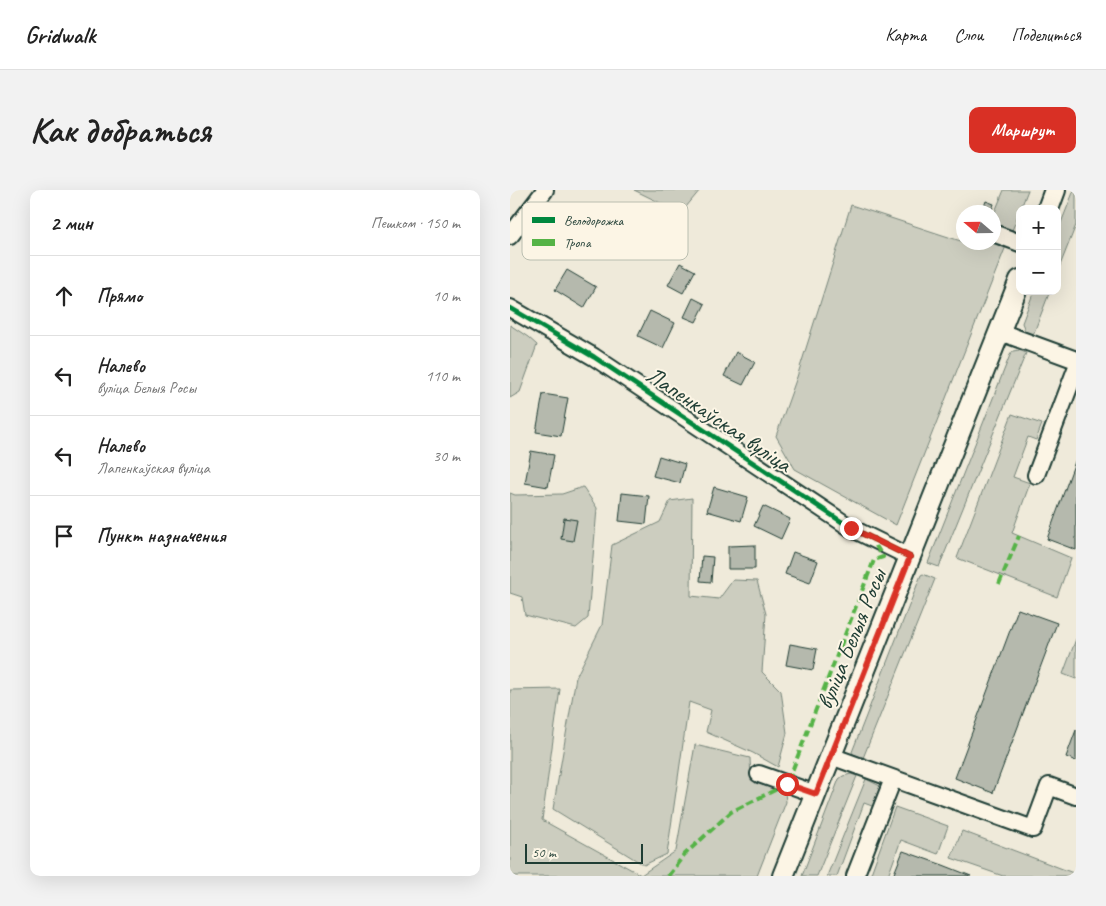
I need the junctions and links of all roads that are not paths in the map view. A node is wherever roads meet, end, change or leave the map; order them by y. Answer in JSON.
{"nodes":[{"id":1,"x":546,"y":190,"type":"edge"},
{"id":2,"x":1055,"y":190,"type":"edge"},
{"id":3,"x":537,"y":202,"type":"edge"},
{"id":4,"x":1049,"y":205,"type":"edge"},
{"id":5,"x":522,"y":221,"type":"edge"},
{"id":6,"x":510,"y":236,"type":"edge"},
{"id":7,"x":1001,"y":236,"type":"edge"},
{"id":8,"x":1016,"y":241,"type":"edge"},
{"id":9,"x":1016,"y":290,"type":"edge"},
{"id":10,"x":510,"y":308,"type":"edge"},
{"id":11,"x":1000,"y":332,"type":"junction"},
{"id":12,"x":1076,"y":360,"type":"edge"},
{"id":13,"x":1076,"y":369,"type":"edge"},
{"id":14,"x":1036,"y":475,"type":"dead end"},
{"id":15,"x":910,"y":557,"type":"junction"},
{"id":16,"x":831,"y":756,"type":"junction"},
{"id":17,"x":759,"y":774,"type":"dead end"},
{"id":18,"x":893,"y":779,"type":"junction"},
{"id":19,"x":816,"y":794,"type":"junction"},
{"id":20,"x":1076,"y":796,"type":"edge"},
{"id":21,"x":783,"y":876,"type":"edge"},
{"id":22,"x":855,"y":876,"type":"edge"}],
"edges":[{"from":1,"to":3,"type":"street"},
{"from":2,"to":4,"type":"main road"},
{"from":5,"to":6,"type":"street"},
{"from":7,"to":8,"type":"street"},
{"from":9,"to":11,"type":"main road","name":"вуліца Белыя Росы"},
{"from":10,"to":15,"type":"street","name":"Лапенкаўская вуліца"},
{"from":11,"to":12,"type":"street"},
{"from":11,"to":15,"type":"main road","name":"вуліца Белыя Росы"},
{"from":13,"to":14,"type":"street"},
{"from":15,"to":16,"type":"main road","name":"вуліца Белыя Росы"},
{"from":16,"to":18,"type":"street"},
{"from":16,"to":19,"type":"main road","name":"вуліца Белыя Росы"},
{"from":17,"to":19,"type":"street"},
{"from":18,"to":20,"type":"street"},
{"from":18,"to":22,"type":"street"},
{"from":19,"to":21,"type":"main road","name":"вуліца Белыя Росы"}]}
